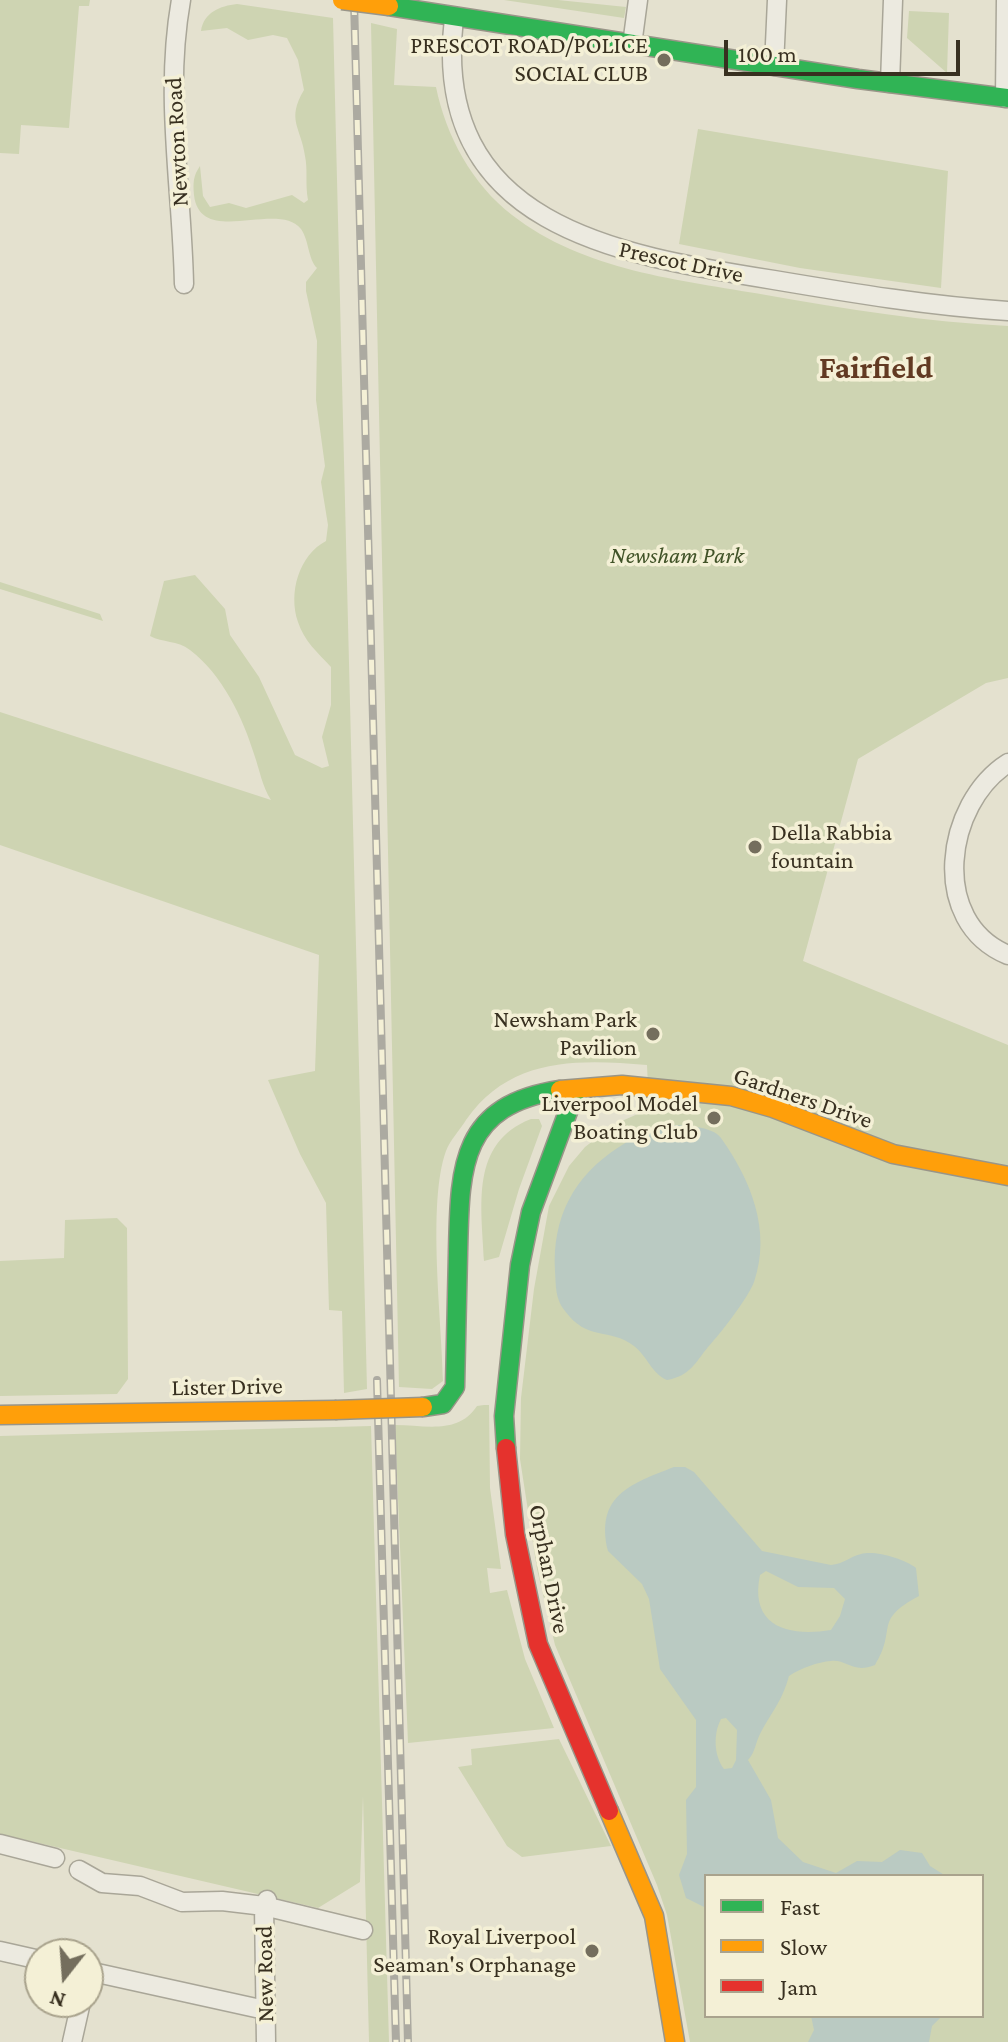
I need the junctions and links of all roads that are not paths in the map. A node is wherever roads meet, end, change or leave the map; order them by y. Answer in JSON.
{"nodes":[{"id":1,"x":181,"y":0,"type":"edge"},
{"id":2,"x":342,"y":0,"type":"edge"},
{"id":3,"x":638,"y":0,"type":"edge"},
{"id":4,"x":777,"y":0,"type":"edge"},
{"id":5,"x":893,"y":0,"type":"edge"},
{"id":6,"x":1006,"y":0,"type":"edge"},
{"id":7,"x":454,"y":18,"type":"junction"},
{"id":8,"x":632,"y":45,"type":"junction"},
{"id":9,"x":774,"y":66,"type":"junction"},
{"id":10,"x":890,"y":83,"type":"junction"},
{"id":11,"x":1006,"y":98,"type":"edge"},
{"id":12,"x":184,"y":284,"type":"dead end"},
{"id":13,"x":1008,"y":311,"type":"edge"},
{"id":14,"x":1008,"y":763,"type":"edge"},
{"id":15,"x":1008,"y":955,"type":"edge"},
{"id":16,"x":576,"y":1090,"type":"junction"},
{"id":17,"x":1008,"y":1176,"type":"edge"},
{"id":18,"x":449,"y":1395,"type":"joint"},
{"id":19,"x":0,"y":1415,"type":"edge"},
{"id":20,"x":0,"y":1844,"type":"edge"},
{"id":21,"x":55,"y":1858,"type":"dead end"},
{"id":22,"x":79,"y":1870,"type":"dead end"},
{"id":23,"x":265,"y":1903,"type":"junction"},
{"id":24,"x":363,"y":1930,"type":"dead end"},
{"id":25,"x":0,"y":1951,"type":"edge"},
{"id":26,"x":24,"y":1956,"type":"edge"},
{"id":27,"x":104,"y":1975,"type":"edge"},
{"id":28,"x":265,"y":2010,"type":"junction"},
{"id":29,"x":77,"y":2018,"type":"edge"},
{"id":30,"x":72,"y":2042,"type":"edge"},
{"id":31,"x":266,"y":2042,"type":"edge"},
{"id":32,"x":675,"y":2042,"type":"edge"}],
"edges":[{"from":1,"to":12,"type":"street","name":"Newton Road"},
{"from":2,"to":7,"type":"street","bridge":true},
{"from":3,"to":8,"type":"street"},
{"from":4,"to":9,"type":"street"},
{"from":5,"to":10,"type":"street"},
{"from":6,"to":11,"type":"street"},
{"from":7,"to":8,"type":"street"},
{"from":7,"to":13,"type":"street","name":"Prescot Drive"},
{"from":8,"to":9,"type":"street"},
{"from":9,"to":10,"type":"street"},
{"from":10,"to":11,"type":"street"},
{"from":14,"to":15,"type":"street"},
{"from":16,"to":17,"type":"street","name":"Gardners Drive"},
{"from":16,"to":18,"type":"street","name":"Gardners Drive"},
{"from":16,"to":32,"type":"street","name":"Orphan Drive"},
{"from":18,"to":19,"type":"street","name":"Lister Drive","bridge":true},
{"from":20,"to":21,"type":"street"},
{"from":22,"to":23,"type":"street"},
{"from":23,"to":24,"type":"street","name":"New Road"},
{"from":23,"to":28,"type":"street","name":"New Road"},
{"from":25,"to":26,"type":"street"},
{"from":27,"to":28,"type":"street"},
{"from":28,"to":31,"type":"street","name":"New Road"},
{"from":29,"to":30,"type":"street"}]}
